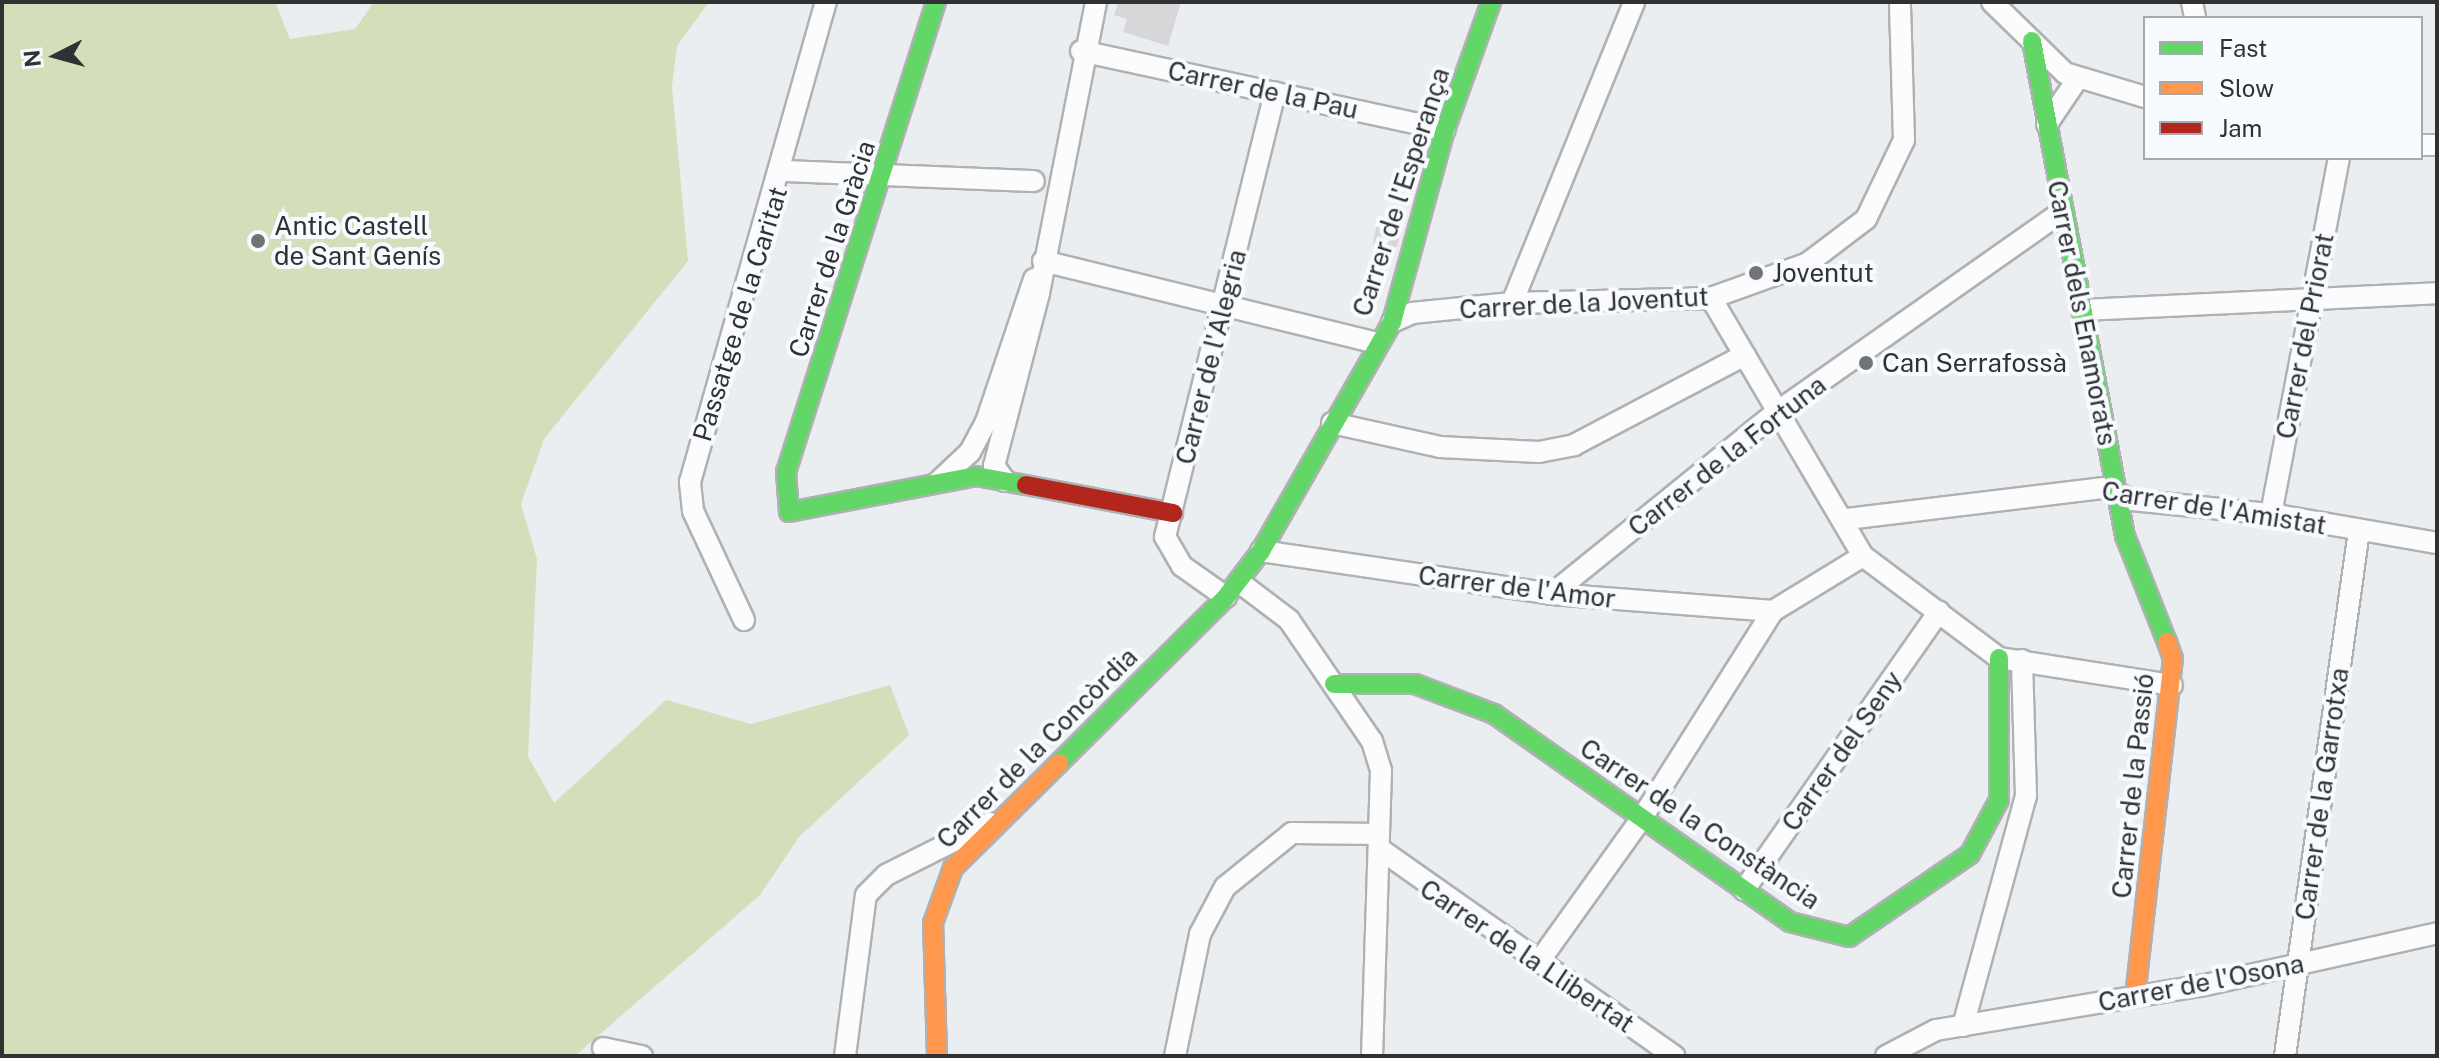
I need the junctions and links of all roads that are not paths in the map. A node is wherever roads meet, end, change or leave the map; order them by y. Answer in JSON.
{"nodes":[{"id":1,"x":826,"y":2,"type":"edge"},
{"id":2,"x":936,"y":2,"type":"edge"},
{"id":3,"x":1096,"y":2,"type":"edge"},
{"id":4,"x":1491,"y":2,"type":"edge"},
{"id":5,"x":1634,"y":2,"type":"edge"},
{"id":6,"x":1900,"y":2,"type":"edge"},
{"id":7,"x":1992,"y":2,"type":"edge"},
{"id":8,"x":2032,"y":41,"type":"junction"},
{"id":9,"x":1081,"y":51,"type":"junction"},
{"id":10,"x":2078,"y":78,"type":"junction"},
{"id":11,"x":1275,"y":92,"type":"junction"},
{"id":12,"x":2143,"y":96,"type":"edge"},
{"id":13,"x":1445,"y":130,"type":"junction"},
{"id":14,"x":2045,"y":132,"type":"junction"},
{"id":15,"x":2339,"y":160,"type":"edge"},
{"id":16,"x":783,"y":171,"type":"junction"},
{"id":17,"x":884,"y":176,"type":"junction"},
{"id":18,"x":1034,"y":181,"type":"dead end"},
{"id":19,"x":2062,"y":212,"type":"junction"},
{"id":20,"x":1043,"y":261,"type":"junction"},
{"id":21,"x":2437,"y":293,"type":"edge"},
{"id":22,"x":1711,"y":298,"type":"junction"},
{"id":23,"x":2312,"y":300,"type":"junction"},
{"id":24,"x":1512,"y":303,"type":"junction"},
{"id":25,"x":1224,"y":304,"type":"junction"},
{"id":26,"x":2082,"y":310,"type":"junction"},
{"id":27,"x":1392,"y":322,"type":"junction"},
{"id":28,"x":1378,"y":343,"type":"junction"},
{"id":29,"x":1745,"y":355,"type":"junction"},
{"id":30,"x":1777,"y":412,"type":"junction"},
{"id":31,"x":1332,"y":423,"type":"junction"},
{"id":32,"x":1005,"y":481,"type":"junction"},
{"id":33,"x":938,"y":482,"type":"junction"},
{"id":34,"x":2118,"y":494,"type":"junction"},
{"id":35,"x":1173,"y":513,"type":"junction"},
{"id":36,"x":2271,"y":514,"type":"junction"},
{"id":37,"x":1847,"y":519,"type":"junction"},
{"id":38,"x":2359,"y":531,"type":"junction"},
{"id":39,"x":2437,"y":543,"type":"edge"},
{"id":40,"x":1261,"y":551,"type":"junction"},
{"id":41,"x":1863,"y":556,"type":"junction"},
{"id":42,"x":1232,"y":590,"type":"junction"},
{"id":43,"x":1552,"y":594,"type":"junction"},
{"id":44,"x":1773,"y":611,"type":"junction"},
{"id":45,"x":1939,"y":612,"type":"junction"},
{"id":46,"x":744,"y":620,"type":"dead end"},
{"id":47,"x":1999,"y":658,"type":"junction"},
{"id":48,"x":2022,"y":660,"type":"junction"},
{"id":49,"x":1334,"y":684,"type":"junction"},
{"id":50,"x":2172,"y":685,"type":"junction"},
{"id":51,"x":1000,"y":818,"type":"junction"},
{"id":52,"x":1642,"y":818,"type":"junction"},
{"id":53,"x":1381,"y":843,"type":"junction"},
{"id":54,"x":1744,"y":890,"type":"junction"},
{"id":55,"x":2437,"y":933,"type":"edge"},
{"id":56,"x":1538,"y":963,"type":"junction"},
{"id":57,"x":2298,"y":964,"type":"junction"},
{"id":58,"x":2135,"y":997,"type":"junction"},
{"id":59,"x":1963,"y":1026,"type":"junction"},
{"id":60,"x":603,"y":1048,"type":"dead end"},
{"id":61,"x":642,"y":1056,"type":"edge"},
{"id":62,"x":845,"y":1056,"type":"edge"},
{"id":63,"x":937,"y":1056,"type":"edge"},
{"id":64,"x":1175,"y":1056,"type":"edge"},
{"id":65,"x":1372,"y":1056,"type":"edge"},
{"id":66,"x":1674,"y":1056,"type":"edge"},
{"id":67,"x":1886,"y":1056,"type":"edge"},
{"id":68,"x":2285,"y":1056,"type":"edge"}],
"edges":[{"from":1,"to":16,"type":"street","name":"Passatge de la Caritat"},
{"from":2,"to":17,"type":"street","name":"Carrer de la Gràcia"},
{"from":3,"to":9,"type":"street"},
{"from":4,"to":13,"type":"street","name":"Carrer de l'Esperança"},
{"from":5,"to":24,"type":"street"},
{"from":6,"to":22,"type":"street","name":"Carrer de la Joventut"},
{"from":7,"to":8,"type":"street"},
{"from":8,"to":10,"type":"street"},
{"from":8,"to":14,"type":"street","name":"Carrer dels Enamorats"},
{"from":9,"to":11,"type":"street","name":"Carrer de la Pau"},
{"from":9,"to":20,"type":"street"},
{"from":10,"to":12,"type":"street"},
{"from":10,"to":14,"type":"street"},
{"from":11,"to":13,"type":"street","name":"Carrer de la Pau"},
{"from":11,"to":25,"type":"street","name":"Carrer de l'Alegria"},
{"from":13,"to":27,"type":"street","name":"Carrer de l'Esperança"},
{"from":14,"to":19,"type":"street","name":"Carrer dels Enamorats"},
{"from":15,"to":23,"type":"street","name":"Carrer del Priorat"},
{"from":16,"to":17,"type":"street"},
{"from":16,"to":46,"type":"street","name":"Passatge de la Caritat"},
{"from":17,"to":18,"type":"street"},
{"from":17,"to":33,"type":"street","name":"Carrer de la Gràcia"},
{"from":19,"to":26,"type":"street","name":"Carrer dels Enamorats"},
{"from":19,"to":30,"type":"street","name":"Carrer de la Fortuna"},
{"from":20,"to":25,"type":"street"},
{"from":20,"to":32,"type":"street"},
{"from":20,"to":33,"type":"street"},
{"from":21,"to":23,"type":"street"},
{"from":22,"to":24,"type":"street","name":"Carrer de la Joventut"},
{"from":22,"to":29,"type":"street"},
{"from":23,"to":26,"type":"street"},
{"from":23,"to":36,"type":"street","name":"Carrer del Priorat"},
{"from":24,"to":27,"type":"street","name":"Carrer de la Joventut"},
{"from":25,"to":28,"type":"street"},
{"from":25,"to":35,"type":"street","name":"Carrer de l'Alegria"},
{"from":26,"to":34,"type":"street","name":"Carrer dels Enamorats"},
{"from":27,"to":28,"type":"street","name":"Carrer de l'Esperança"},
{"from":28,"to":31,"type":"street","name":"Carrer de l'Esperança"},
{"from":29,"to":30,"type":"street"},
{"from":29,"to":31,"type":"street"},
{"from":30,"to":37,"type":"street"},
{"from":30,"to":43,"type":"street","name":"Carrer de la Fortuna"},
{"from":31,"to":40,"type":"street","name":"Carrer de l'Esperança"},
{"from":32,"to":33,"type":"street"},
{"from":32,"to":35,"type":"street"},
{"from":34,"to":36,"type":"street","name":"Carrer de l'Amistat"},
{"from":34,"to":37,"type":"street","name":"Carrer de l'Amistat"},
{"from":34,"to":50,"type":"street","name":"Carrer de la Passió"},
{"from":35,"to":42,"type":"street","name":"Carrer de l'Alegria"},
{"from":36,"to":38,"type":"street","name":"Carrer de l'Amistat"},
{"from":37,"to":41,"type":"street"},
{"from":38,"to":39,"type":"street","name":"Carrer de l'Amistat"},
{"from":38,"to":57,"type":"street","name":"Carrer de la Garrotxa"},
{"from":40,"to":42,"type":"street","name":"Carrer de l'Esperança"},
{"from":40,"to":43,"type":"street","name":"Carrer de l'Amor"},
{"from":41,"to":44,"type":"street"},
{"from":41,"to":45,"type":"street"},
{"from":42,"to":49,"type":"street","name":"Carrer de l'Alegria"},
{"from":42,"to":51,"type":"street","name":"Carrer de la Concòrdia"},
{"from":43,"to":44,"type":"street","name":"Carrer de l'Amor"},
{"from":44,"to":52,"type":"street"},
{"from":45,"to":47,"type":"street"},
{"from":45,"to":54,"type":"street","name":"Carrer del Seny"},
{"from":47,"to":48,"type":"street"},
{"from":47,"to":54,"type":"street","name":"Carrer de la Constància"},
{"from":48,"to":50,"type":"street"},
{"from":48,"to":59,"type":"street"},
{"from":49,"to":52,"type":"street","name":"Carrer de la Constància"},
{"from":49,"to":53,"type":"street","name":"Carrer de l'Alegria"},
{"from":50,"to":58,"type":"street","name":"Carrer de la Passió"},
{"from":51,"to":62,"type":"street"},
{"from":51,"to":63,"type":"street","name":"Carrer de la Concòrdia"},
{"from":52,"to":54,"type":"street","name":"Carrer de la Constància"},
{"from":52,"to":56,"type":"street"},
{"from":53,"to":56,"type":"street","name":"Carrer de la Llibertat"},
{"from":53,"to":64,"type":"street"},
{"from":53,"to":65,"type":"street","name":"Carrer de l'Alegria"},
{"from":55,"to":57,"type":"street","name":"Carrer de l'Osona"},
{"from":56,"to":66,"type":"street","name":"Carrer de la Llibertat"},
{"from":57,"to":58,"type":"street","name":"Carrer de l'Osona"},
{"from":57,"to":68,"type":"street","name":"Carrer de la Garrotxa"},
{"from":58,"to":59,"type":"street","name":"Carrer de l'Osona"},
{"from":59,"to":67,"type":"street"},
{"from":60,"to":61,"type":"street"}]}
